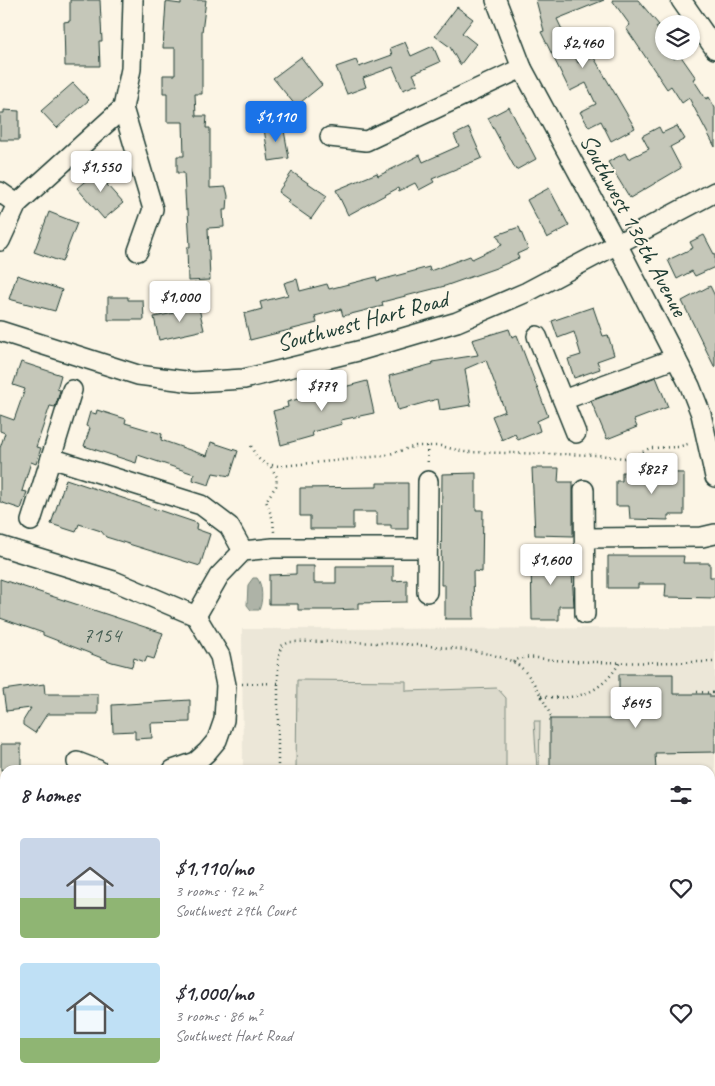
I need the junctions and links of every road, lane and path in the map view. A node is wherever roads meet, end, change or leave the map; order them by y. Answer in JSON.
{"nodes":[{"id":1,"x":133,"y":0,"type":"edge"},
{"id":2,"x":496,"y":0,"type":"edge"},
{"id":3,"x":681,"y":0,"type":"edge"},
{"id":4,"x":715,"y":49,"type":"edge"},
{"id":5,"x":522,"y":68,"type":"junction"},
{"id":6,"x":122,"y":108,"type":"junction"},
{"id":7,"x":330,"y":137,"type":"dead end"},
{"id":8,"x":0,"y":192,"type":"edge"},
{"id":9,"x":715,"y":192,"type":"edge"},
{"id":10,"x":17,"y":204,"type":"junction"},
{"id":11,"x":0,"y":241,"type":"edge"},
{"id":12,"x":617,"y":244,"type":"junction"},
{"id":13,"x":138,"y":251,"type":"dead end"},
{"id":14,"x":0,"y":331,"type":"edge"},
{"id":15,"x":537,"y":336,"type":"dead end"},
{"id":16,"x":676,"y":358,"type":"junction"},
{"id":17,"x":72,"y":390,"type":"dead end"},
{"id":18,"x":563,"y":400,"type":"junction"},
{"id":19,"x":576,"y":433,"type":"dead end"},
{"id":20,"x":707,"y":438,"type":"junction"},
{"id":21,"x":251,"y":446,"type":"dead end"},
{"id":22,"x":427,"y":446,"type":"junction"},
{"id":23,"x":51,"y":458,"type":"junction"},
{"id":24,"x":270,"y":466,"type":"junction"},
{"id":25,"x":715,"y":477,"type":"edge"},
{"id":26,"x":428,"y":481,"type":"joint"},
{"id":27,"x":584,"y":490,"type":"dead end"},
{"id":28,"x":31,"y":521,"type":"dead end"},
{"id":29,"x":715,"y":534,"type":"edge"},
{"id":30,"x":585,"y":538,"type":"junction"},
{"id":31,"x":0,"y":546,"type":"edge"},
{"id":32,"x":273,"y":548,"type":"junction"},
{"id":33,"x":427,"y":548,"type":"junction"},
{"id":34,"x":243,"y":551,"type":"junction"},
{"id":35,"x":427,"y":592,"type":"dead end"},
{"id":36,"x":585,"y":614,"type":"dead end"},
{"id":37,"x":196,"y":616,"type":"junction"},
{"id":38,"x":514,"y":662,"type":"junction"},
{"id":39,"x":620,"y":662,"type":"junction"},
{"id":40,"x":715,"y":662,"type":"edge"},
{"id":41,"x":250,"y":683,"type":"dead end"},
{"id":42,"x":278,"y":683,"type":"junction"},
{"id":43,"x":697,"y":692,"type":"dead end"},
{"id":44,"x":715,"y":693,"type":"edge"},
{"id":45,"x":541,"y":696,"type":"junction"},
{"id":46,"x":551,"y":716,"type":"dead end"},
{"id":47,"x":77,"y":762,"type":"dead end"},
{"id":48,"x":85,"y":765,"type":"edge"},
{"id":49,"x":187,"y":765,"type":"edge"},
{"id":50,"x":278,"y":765,"type":"edge"}],
"edges":[{"from":1,"to":6,"type":"street"},
{"from":2,"to":5,"type":"street","name":"Southwest 136th Avenue"},
{"from":3,"to":4,"type":"street"},
{"from":5,"to":7,"type":"street"},
{"from":5,"to":12,"type":"street","name":"Southwest 136th Avenue"},
{"from":6,"to":10,"type":"street"},
{"from":6,"to":13,"type":"street"},
{"from":8,"to":10,"type":"street"},
{"from":9,"to":12,"type":"street","name":"Southwest Hart Road"},
{"from":10,"to":11,"type":"street"},
{"from":12,"to":14,"type":"street","name":"Southwest Hart Road"},
{"from":12,"to":16,"type":"street","name":"Southwest 136th Avenue"},
{"from":15,"to":18,"type":"street"},
{"from":16,"to":18,"type":"street"},
{"from":16,"to":20,"type":"street","name":"Southwest 136th Avenue"},
{"from":17,"to":23,"type":"street"},
{"from":18,"to":19,"type":"street"},
{"from":20,"to":22,"type":"path"},
{"from":20,"to":25,"type":"street","name":"Southwest 136th Avenue"},
{"from":21,"to":24,"type":"path"},
{"from":22,"to":24,"type":"path"},
{"from":22,"to":26,"type":"path"},
{"from":23,"to":28,"type":"street"},
{"from":23,"to":34,"type":"street"},
{"from":24,"to":32,"type":"path"},
{"from":26,"to":33,"type":"street"},
{"from":27,"to":30,"type":"street"},
{"from":29,"to":30,"type":"street"},
{"from":30,"to":36,"type":"street"},
{"from":31,"to":37,"type":"street"},
{"from":32,"to":33,"type":"street"},
{"from":32,"to":34,"type":"street"},
{"from":33,"to":35,"type":"street"},
{"from":34,"to":37,"type":"street"},
{"from":37,"to":49,"type":"street"},
{"from":38,"to":39,"type":"path"},
{"from":38,"to":42,"type":"path"},
{"from":38,"to":45,"type":"path"},
{"from":39,"to":40,"type":"path"},
{"from":39,"to":45,"type":"path"},
{"from":41,"to":42,"type":"path"},
{"from":42,"to":50,"type":"path"},
{"from":43,"to":44,"type":"path"},
{"from":45,"to":46,"type":"path"},
{"from":47,"to":48,"type":"street"}]}
